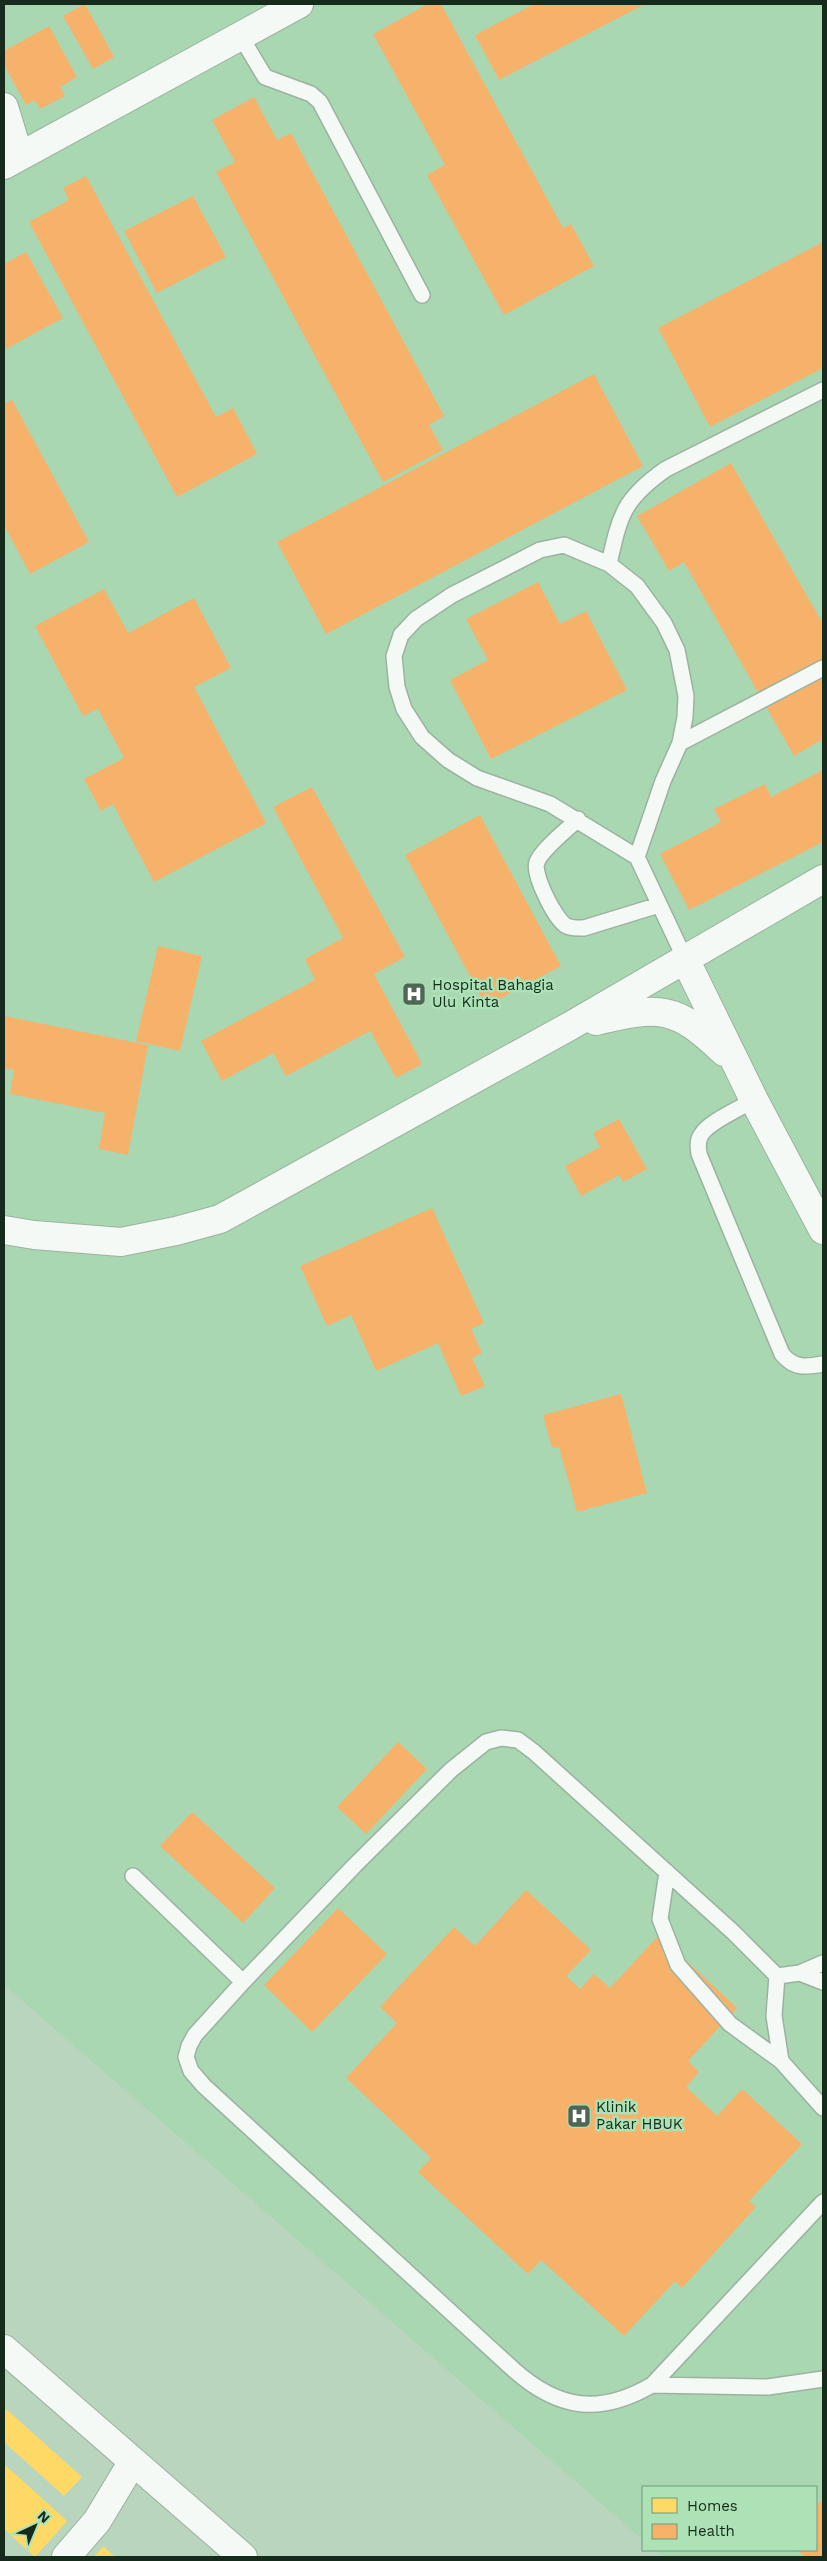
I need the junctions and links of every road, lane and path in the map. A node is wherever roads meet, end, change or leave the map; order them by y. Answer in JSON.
{"nodes":[{"id":1,"x":299,"y":4,"type":"edge"},
{"id":2,"x":242,"y":37,"type":"junction"},
{"id":3,"x":4,"y":107,"type":"edge"},
{"id":4,"x":11,"y":160,"type":"edge"},
{"id":5,"x":422,"y":295,"type":"dead end"},
{"id":6,"x":823,"y":390,"type":"edge"},
{"id":7,"x":609,"y":564,"type":"junction"},
{"id":8,"x":823,"y":668,"type":"edge"},
{"id":9,"x":680,"y":743,"type":"junction"},
{"id":10,"x":578,"y":819,"type":"junction"},
{"id":11,"x":638,"y":857,"type":"junction"},
{"id":12,"x":823,"y":879,"type":"edge"},
{"id":13,"x":659,"y":905,"type":"junction"},
{"id":14,"x":686,"y":959,"type":"junction"},
{"id":15,"x":570,"y":1026,"type":"junction"},
{"id":16,"x":736,"y":1064,"type":"junction"},
{"id":17,"x":754,"y":1100,"type":"junction"},
{"id":18,"x":4,"y":1230,"type":"edge"},
{"id":19,"x":823,"y":1230,"type":"edge"},
{"id":20,"x":823,"y":1364,"type":"edge"},
{"id":21,"x":667,"y":1872,"type":"junction"},
{"id":22,"x":133,"y":1876,"type":"dead end"},
{"id":23,"x":823,"y":1963,"type":"edge"},
{"id":24,"x":800,"y":1973,"type":"junction"},
{"id":25,"x":777,"y":1976,"type":"junction"},
{"id":26,"x":242,"y":1982,"type":"junction"},
{"id":27,"x":823,"y":1982,"type":"edge"},
{"id":28,"x":781,"y":2061,"type":"junction"},
{"id":29,"x":823,"y":2108,"type":"edge"},
{"id":30,"x":823,"y":2202,"type":"edge"},
{"id":31,"x":4,"y":2349,"type":"edge"},
{"id":32,"x":823,"y":2379,"type":"edge"},
{"id":33,"x":652,"y":2385,"type":"junction"},
{"id":34,"x":132,"y":2463,"type":"junction"},
{"id":35,"x":66,"y":2557,"type":"edge"},
{"id":36,"x":242,"y":2557,"type":"edge"}],
"edges":[{"from":1,"to":2,"type":"street"},
{"from":2,"to":4,"type":"street"},
{"from":2,"to":5,"type":"lane"},
{"from":3,"to":4,"type":"street"},
{"from":6,"to":7,"type":"lane"},
{"from":7,"to":9,"type":"lane"},
{"from":7,"to":10,"type":"lane"},
{"from":8,"to":9,"type":"lane"},
{"from":9,"to":11,"type":"lane"},
{"from":10,"to":11,"type":"lane"},
{"from":10,"to":13,"type":"lane"},
{"from":11,"to":13,"type":"lane"},
{"from":12,"to":14,"type":"street"},
{"from":13,"to":14,"type":"lane"},
{"from":14,"to":15,"type":"street"},
{"from":14,"to":16,"type":"street"},
{"from":15,"to":16,"type":"street"},
{"from":15,"to":18,"type":"street"},
{"from":16,"to":17,"type":"street"},
{"from":17,"to":19,"type":"street"},
{"from":17,"to":20,"type":"lane"},
{"from":21,"to":25,"type":"lane"},
{"from":21,"to":26,"type":"lane"},
{"from":21,"to":28,"type":"lane"},
{"from":22,"to":26,"type":"lane"},
{"from":23,"to":24,"type":"lane"},
{"from":24,"to":25,"type":"lane"},
{"from":24,"to":27,"type":"lane"},
{"from":25,"to":28,"type":"lane"},
{"from":26,"to":33,"type":"lane"},
{"from":28,"to":29,"type":"lane"},
{"from":30,"to":33,"type":"lane"},
{"from":31,"to":34,"type":"street"},
{"from":32,"to":33,"type":"lane"},
{"from":34,"to":35,"type":"street"},
{"from":34,"to":36,"type":"street"}]}
